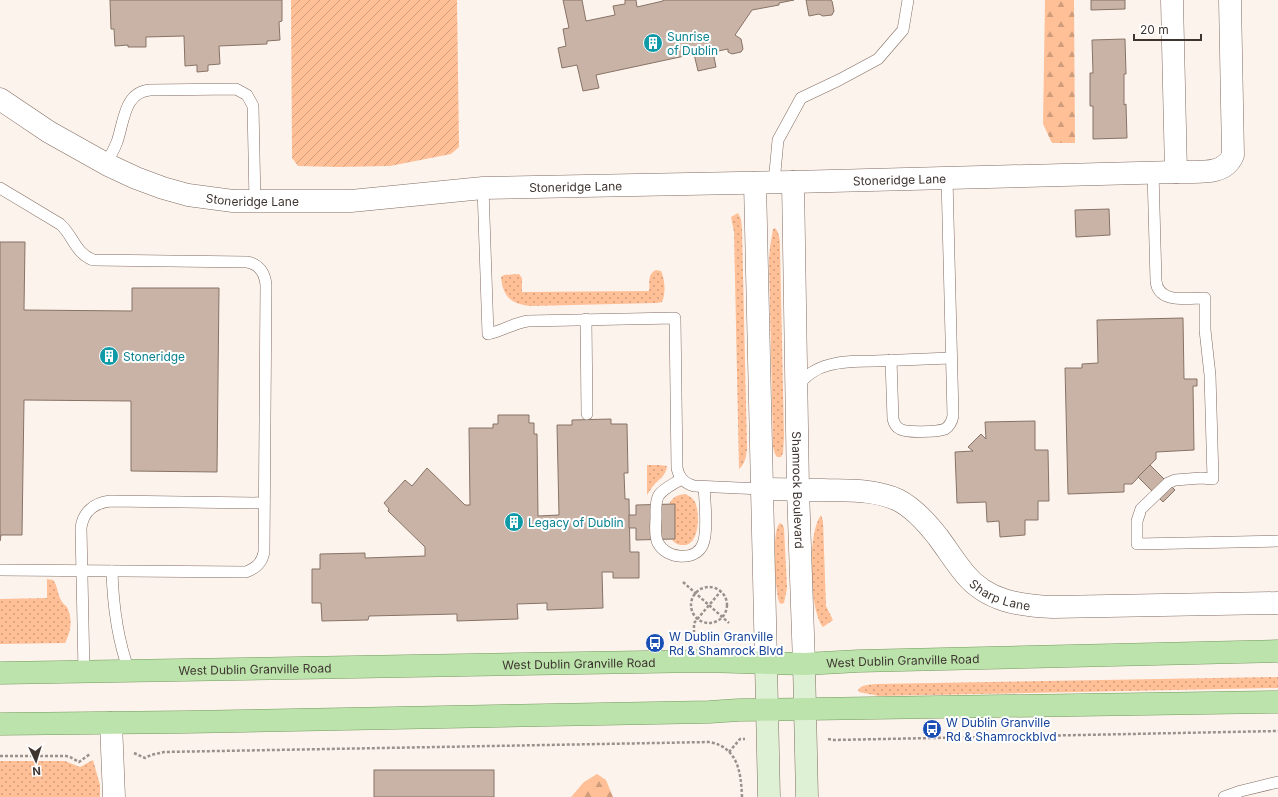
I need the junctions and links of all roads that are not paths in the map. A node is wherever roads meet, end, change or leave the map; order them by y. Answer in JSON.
{"nodes":[{"id":1,"x":908,"y":0,"type":"edge"},
{"id":2,"x":1172,"y":0,"type":"edge"},
{"id":3,"x":1230,"y":0,"type":"edge"},
{"id":4,"x":0,"y":99,"type":"edge"},
{"id":5,"x":105,"y":164,"type":"junction"},
{"id":6,"x":1153,"y":172,"type":"junction"},
{"id":7,"x":1176,"y":172,"type":"junction"},
{"id":8,"x":947,"y":178,"type":"junction"},
{"id":9,"x":774,"y":183,"type":"junction"},
{"id":10,"x":0,"y":188,"type":"edge"},
{"id":11,"x":483,"y":188,"type":"junction"},
{"id":12,"x":255,"y":202,"type":"junction"},
{"id":13,"x":586,"y":320,"type":"junction"},
{"id":14,"x":951,"y":358,"type":"junction"},
{"id":15,"x":891,"y":360,"type":"junction"},
{"id":16,"x":796,"y":395,"type":"junction"},
{"id":17,"x":587,"y":414,"type":"dead end"},
{"id":18,"x":681,"y":479,"type":"junction"},
{"id":19,"x":704,"y":487,"type":"junction"},
{"id":20,"x":762,"y":489,"type":"junction"},
{"id":21,"x":798,"y":489,"type":"junction"},
{"id":22,"x":264,"y":503,"type":"junction"},
{"id":23,"x":1278,"y":541,"type":"edge"},
{"id":24,"x":0,"y":570,"type":"edge"},
{"id":25,"x":81,"y":571,"type":"junction"},
{"id":26,"x":112,"y":571,"type":"junction"},
{"id":27,"x":1278,"y":603,"type":"edge"},
{"id":28,"x":1278,"y":651,"type":"edge"},
{"id":29,"x":766,"y":663,"type":"junction"},
{"id":30,"x":804,"y":664,"type":"junction"},
{"id":31,"x":129,"y":671,"type":"junction"},
{"id":32,"x":84,"y":672,"type":"junction"},
{"id":33,"x":0,"y":673,"type":"edge"},
{"id":34,"x":1278,"y":702,"type":"edge"},
{"id":35,"x":805,"y":709,"type":"junction"},
{"id":36,"x":767,"y":710,"type":"junction"},
{"id":37,"x":112,"y":722,"type":"junction"},
{"id":38,"x":0,"y":724,"type":"edge"},
{"id":39,"x":1278,"y":782,"type":"edge"},
{"id":40,"x":114,"y":797,"type":"edge"},
{"id":41,"x":769,"y":797,"type":"edge"},
{"id":42,"x":807,"y":797,"type":"edge"},
{"id":43,"x":1224,"y":797,"type":"edge"}],
"edges":[{"from":1,"to":9,"type":"lane"},
{"from":2,"to":7,"type":"street"},
{"from":3,"to":7,"type":"street","name":"Stoneridge Lane"},
{"from":4,"to":5,"type":"street","name":"Stoneridge Lane"},
{"from":5,"to":12,"type":"street","name":"Stoneridge Lane"},
{"from":5,"to":12,"type":"lane"},
{"from":6,"to":7,"type":"street","name":"Stoneridge Lane"},
{"from":6,"to":8,"type":"street","name":"Stoneridge Lane"},
{"from":6,"to":23,"type":"lane"},
{"from":8,"to":9,"type":"street","name":"Stoneridge Lane"},
{"from":8,"to":14,"type":"lane"},
{"from":9,"to":11,"type":"street","name":"Stoneridge Lane"},
{"from":9,"to":16,"type":"street","name":"Shamrock Boulevard"},
{"from":9,"to":20,"type":"street"},
{"from":10,"to":22,"type":"lane"},
{"from":11,"to":12,"type":"street","name":"Stoneridge Lane"},
{"from":11,"to":13,"type":"lane"},
{"from":13,"to":17,"type":"lane"},
{"from":13,"to":18,"type":"lane"},
{"from":14,"to":15,"type":"lane"},
{"from":14,"to":15,"type":"lane"},
{"from":15,"to":16,"type":"lane"},
{"from":16,"to":21,"type":"street","name":"Shamrock Boulevard"},
{"from":18,"to":19,"type":"lane"},
{"from":18,"to":19,"type":"lane"},
{"from":19,"to":20,"type":"lane"},
{"from":20,"to":21,"type":"street","name":"Sharp Lane"},
{"from":20,"to":29,"type":"street"},
{"from":21,"to":27,"type":"street","name":"Sharp Lane"},
{"from":21,"to":30,"type":"street","name":"Shamrock Boulevard"},
{"from":22,"to":25,"type":"lane"},
{"from":22,"to":26,"type":"lane"},
{"from":24,"to":25,"type":"lane"},
{"from":25,"to":26,"type":"lane"},
{"from":25,"to":32,"type":"lane"},
{"from":26,"to":31,"type":"lane"},
{"from":28,"to":30,"type":"main road","name":"West Dublin Granville Road"},
{"from":29,"to":30,"type":"main road","name":"West Dublin Granville Road"},
{"from":29,"to":31,"type":"main road","name":"West Dublin Granville Road"},
{"from":29,"to":36,"type":"street"},
{"from":30,"to":35,"type":"street","name":"Shamrock Boulevard"},
{"from":31,"to":32,"type":"main road","name":"West Dublin Granville Road"},
{"from":32,"to":33,"type":"main road","name":"West Dublin Granville Road"},
{"from":34,"to":35,"type":"main road"},
{"from":35,"to":36,"type":"main road"},
{"from":35,"to":42,"type":"street","name":"Shamrock Boulevard"},
{"from":36,"to":37,"type":"main road"},
{"from":36,"to":41,"type":"street"},
{"from":37,"to":38,"type":"main road"},
{"from":37,"to":40,"type":"street"},
{"from":39,"to":43,"type":"lane"}]}
